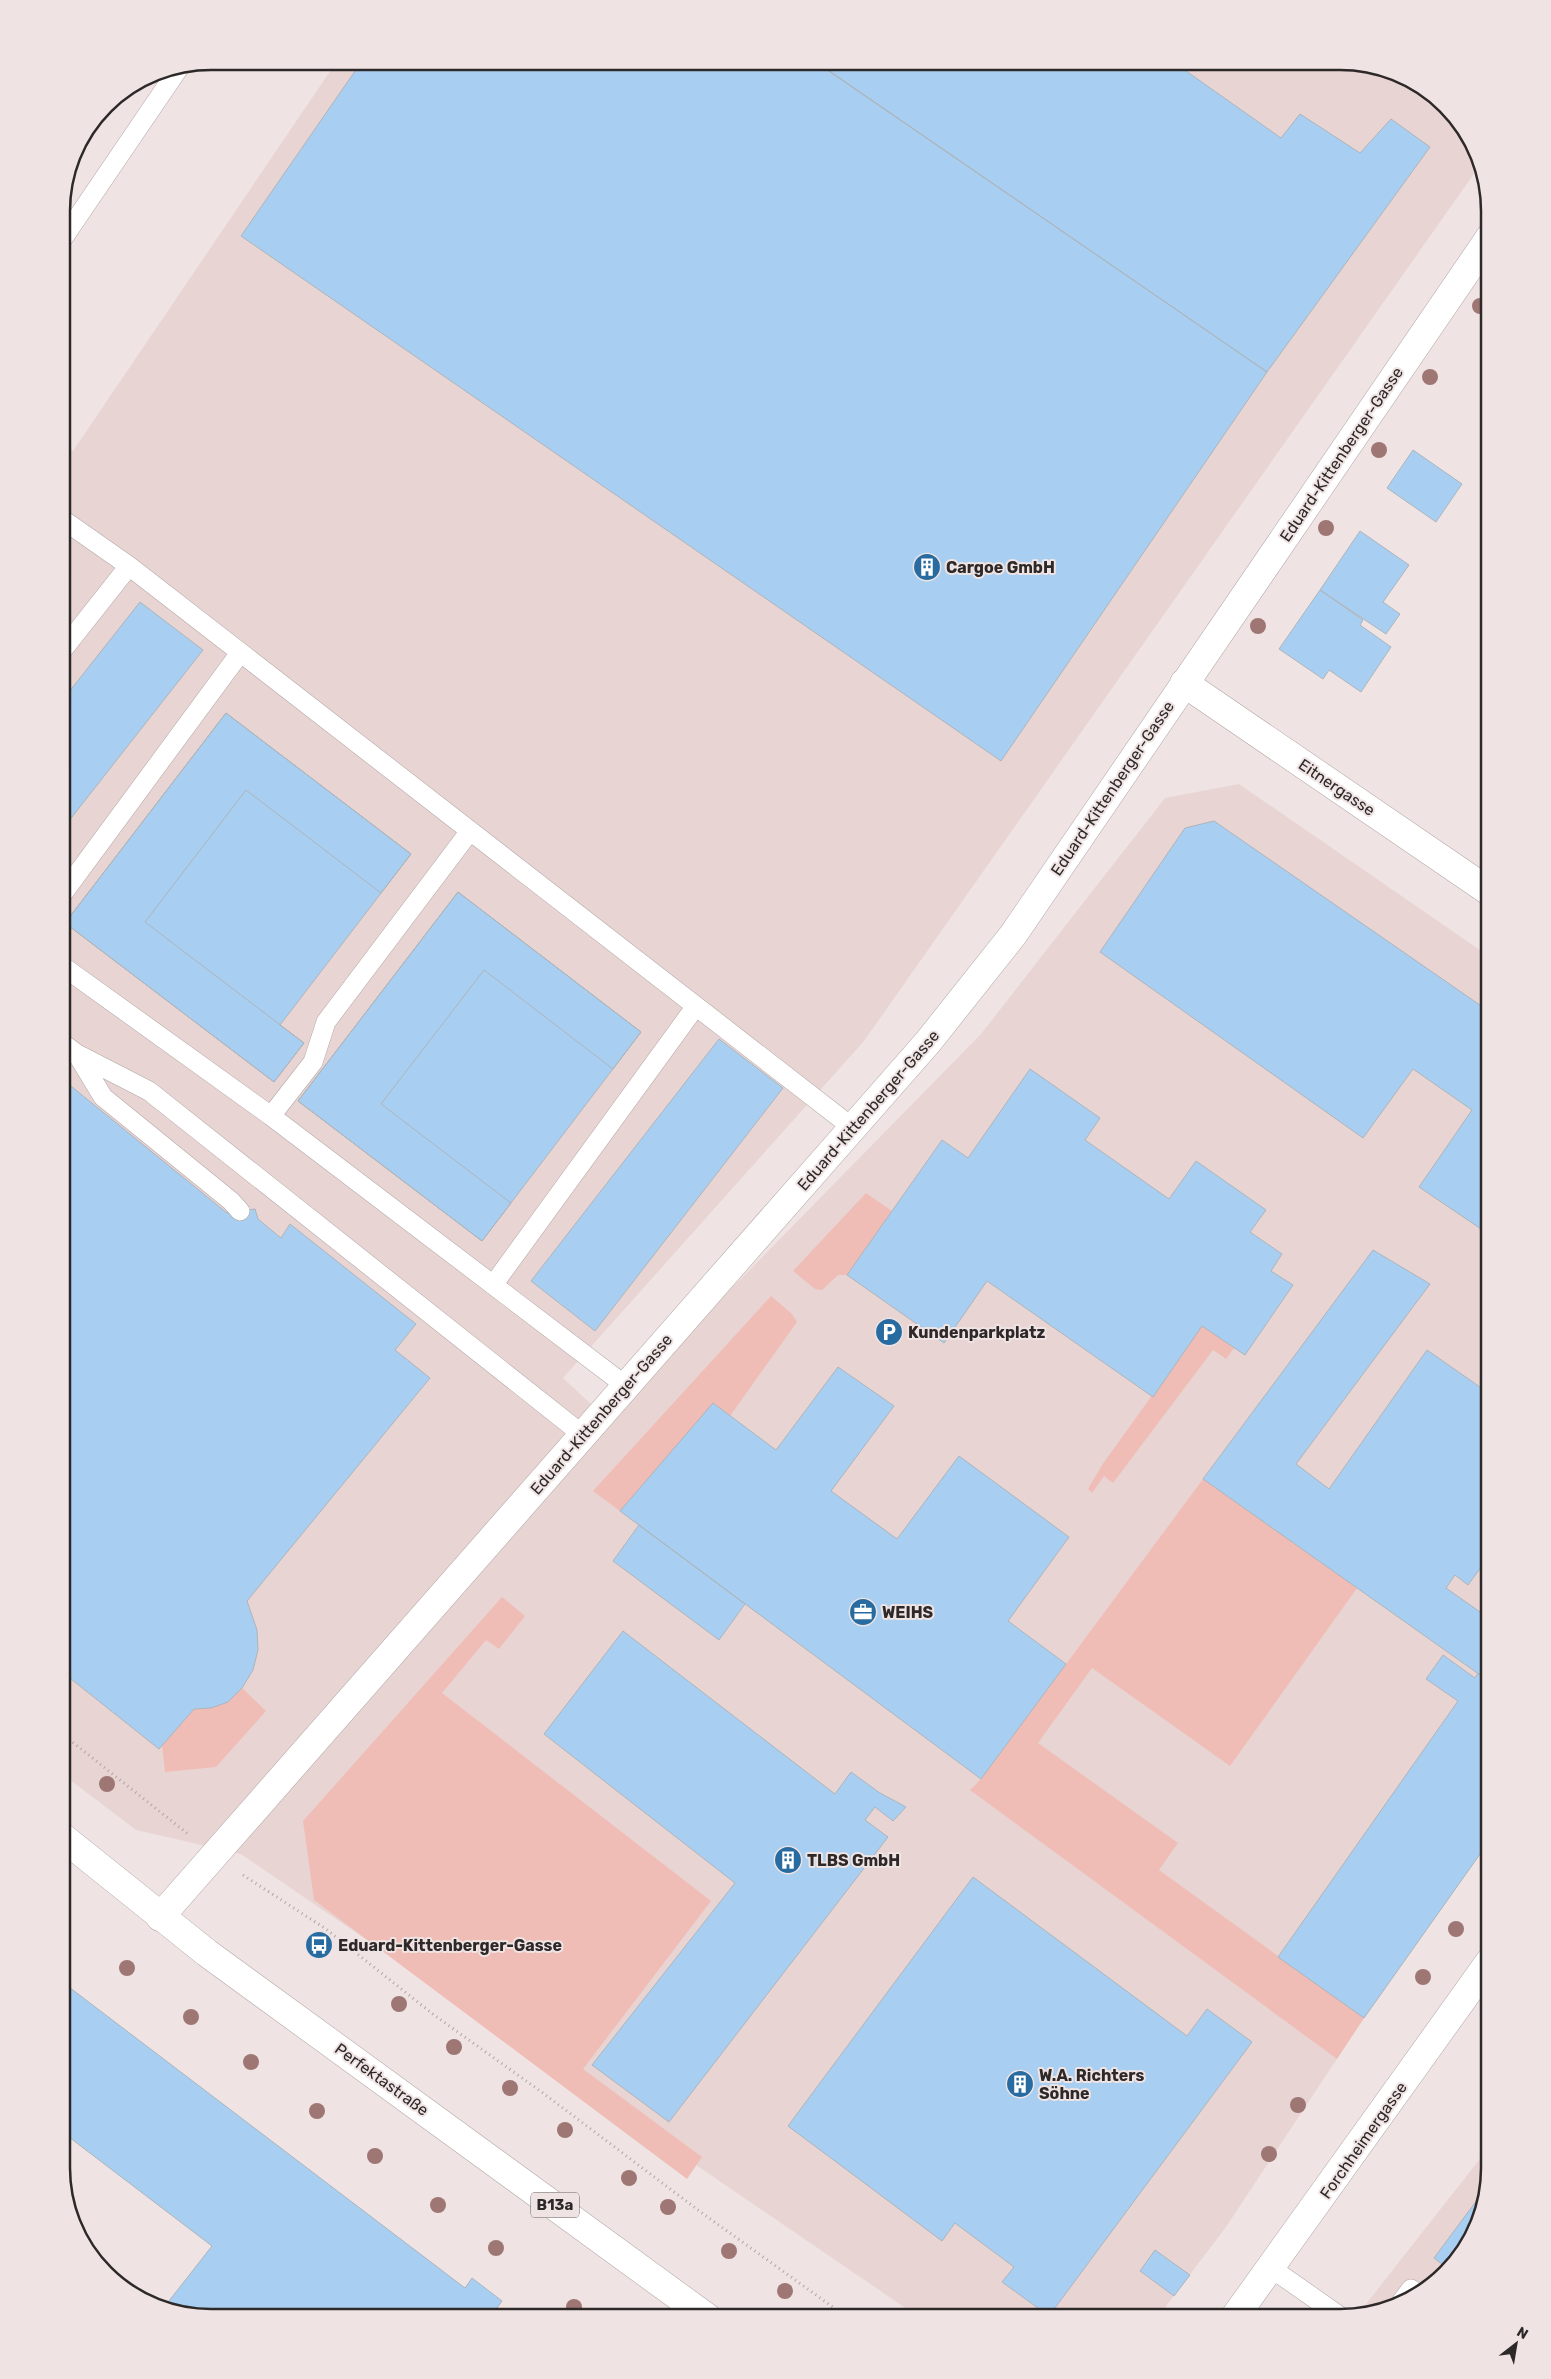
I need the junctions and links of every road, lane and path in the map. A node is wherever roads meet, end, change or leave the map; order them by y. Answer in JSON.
{"nodes":[{"id":1,"x":174,"y":75,"type":"edge"},
{"id":2,"x":70,"y":228,"type":"edge"},
{"id":3,"x":1481,"y":249,"type":"edge"},
{"id":4,"x":70,"y":525,"type":"edge"},
{"id":5,"x":129,"y":566,"type":"junction"},
{"id":6,"x":70,"y":642,"type":"edge"},
{"id":7,"x":240,"y":653,"type":"junction"},
{"id":8,"x":1184,"y":683,"type":"junction"},
{"id":9,"x":470,"y":831,"type":"junction"},
{"id":10,"x":70,"y":885,"type":"edge"},
{"id":11,"x":1481,"y":886,"type":"edge"},
{"id":12,"x":70,"y":970,"type":"edge"},
{"id":13,"x":696,"y":1006,"type":"junction"},
{"id":14,"x":70,"y":1049,"type":"edge"},
{"id":15,"x":77,"y":1054,"type":"junction"},
{"id":16,"x":271,"y":1116,"type":"junction"},
{"id":17,"x":853,"y":1128,"type":"junction"},
{"id":18,"x":240,"y":1211,"type":"dead end"},
{"id":19,"x":493,"y":1285,"type":"junction"},
{"id":20,"x":626,"y":1386,"type":"junction"},
{"id":21,"x":583,"y":1435,"type":"junction"},
{"id":22,"x":70,"y":1740,"type":"edge"},
{"id":23,"x":70,"y":1843,"type":"edge"},
{"id":24,"x":213,"y":1855,"type":"junction"},
{"id":25,"x":160,"y":1917,"type":"junction"},
{"id":26,"x":1481,"y":1974,"type":"edge"},
{"id":27,"x":1271,"y":2268,"type":"junction"},
{"id":28,"x":696,"y":2309,"type":"edge"},
{"id":29,"x":835,"y":2309,"type":"edge"},
{"id":30,"x":1241,"y":2309,"type":"edge"},
{"id":31,"x":1330,"y":2309,"type":"edge"}],
"edges":[{"from":1,"to":2,"type":"lane"},
{"from":3,"to":8,"type":"street","name":"Eduard-Kittenberger-Gasse"},
{"from":4,"to":5,"type":"lane"},
{"from":5,"to":6,"type":"lane"},
{"from":5,"to":7,"type":"lane"},
{"from":7,"to":9,"type":"lane"},
{"from":7,"to":10,"type":"lane"},
{"from":8,"to":11,"type":"street","name":"Eitnergasse"},
{"from":8,"to":17,"type":"street","name":"Eduard-Kittenberger-Gasse"},
{"from":9,"to":13,"type":"lane"},
{"from":9,"to":16,"type":"lane"},
{"from":12,"to":16,"type":"lane"},
{"from":13,"to":17,"type":"lane"},
{"from":13,"to":19,"type":"lane"},
{"from":14,"to":15,"type":"lane"},
{"from":15,"to":18,"type":"lane"},
{"from":15,"to":21,"type":"lane"},
{"from":16,"to":19,"type":"lane"},
{"from":17,"to":20,"type":"street","name":"Eduard-Kittenberger-Gasse"},
{"from":19,"to":20,"type":"lane"},
{"from":20,"to":21,"type":"street","name":"Eduard-Kittenberger-Gasse"},
{"from":21,"to":24,"type":"street","name":"Eduard-Kittenberger-Gasse"},
{"from":22,"to":24,"type":"path"},
{"from":23,"to":25,"type":"street","name":"Perfektastraße","number":"B13a"},
{"from":24,"to":25,"type":"street","name":"Eduard-Kittenberger-Gasse"},
{"from":24,"to":29,"type":"path"},
{"from":25,"to":28,"type":"street","name":"Perfektastraße","number":"B13a"},
{"from":26,"to":27,"type":"street","name":"Forchheimergasse"},
{"from":27,"to":30,"type":"street","name":"Forchheimergasse"},
{"from":27,"to":31,"type":"lane"}]}
